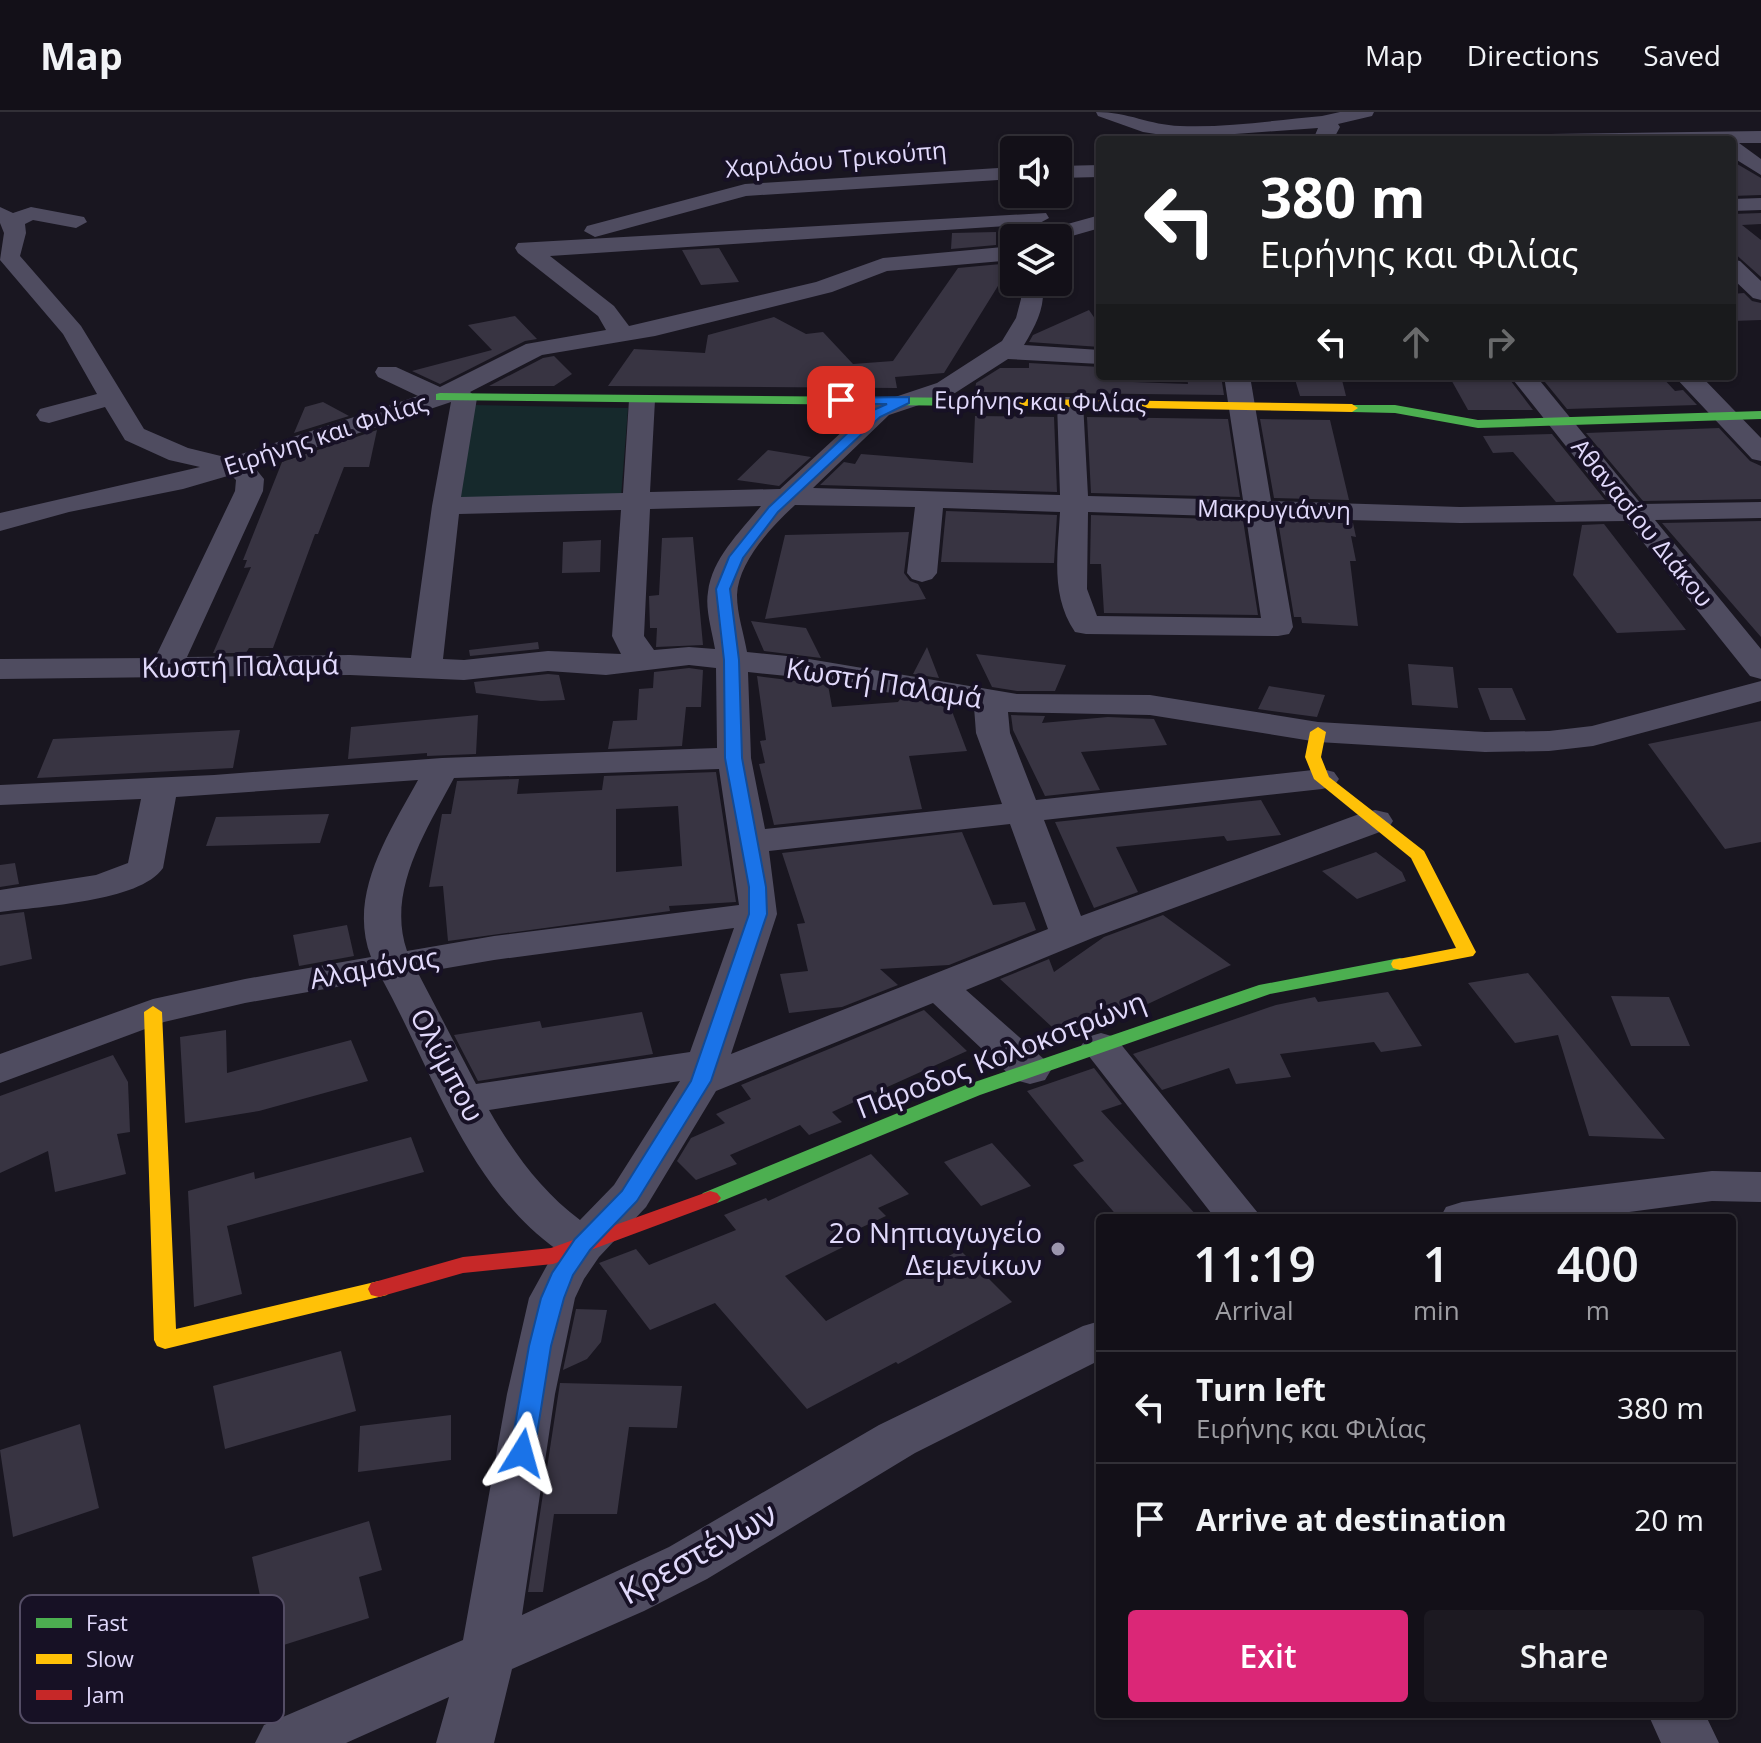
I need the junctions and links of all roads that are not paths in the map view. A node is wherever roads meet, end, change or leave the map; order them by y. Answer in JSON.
{"nodes":[{"id":1,"x":1105,"y":112,"type":"edge"},
{"id":2,"x":1365,"y":112,"type":"edge"},
{"id":3,"x":1323,"y":131,"type":"edge"},
{"id":4,"x":1761,"y":137,"type":"edge"},
{"id":5,"x":1736,"y":140,"type":"edge"},
{"id":6,"x":1736,"y":150,"type":"edge"},
{"id":7,"x":1761,"y":169,"type":"edge"},
{"id":8,"x":1096,"y":171,"type":"edge"},
{"id":9,"x":1072,"y":172,"type":"edge"},
{"id":10,"x":1000,"y":174,"type":"edge"},
{"id":11,"x":1761,"y":204,"type":"edge"},
{"id":12,"x":1736,"y":205,"type":"edge"},
{"id":13,"x":6,"y":217,"type":"edge"},
{"id":14,"x":76,"y":222,"type":"dead end"},
{"id":15,"x":1096,"y":222,"type":"edge"},
{"id":16,"x":1072,"y":225,"type":"edge"},
{"id":17,"x":1000,"y":231,"type":"edge"},
{"id":18,"x":528,"y":250,"type":"junction"},
{"id":19,"x":1000,"y":254,"type":"edge"},
{"id":20,"x":1736,"y":270,"type":"edge"},
{"id":21,"x":1736,"y":290,"type":"edge"},
{"id":22,"x":1759,"y":290,"type":"edge"},
{"id":23,"x":1033,"y":296,"type":"edge"},
{"id":24,"x":620,"y":337,"type":"junction"},
{"id":25,"x":1005,"y":351,"type":"junction"},
{"id":26,"x":1096,"y":357,"type":"edge"},
{"id":27,"x":387,"y":372,"type":"dead end"},
{"id":28,"x":1238,"y":380,"type":"edge"},
{"id":29,"x":1526,"y":380,"type":"edge"},
{"id":30,"x":1691,"y":380,"type":"edge"},
{"id":31,"x":111,"y":398,"type":"junction"},
{"id":32,"x":452,"y":398,"type":"junction"},
{"id":33,"x":642,"y":400,"type":"junction"},
{"id":34,"x":905,"y":400,"type":"junction"},
{"id":35,"x":1070,"y":402,"type":"junction"},
{"id":36,"x":1241,"y":405,"type":"junction"},
{"id":37,"x":49,"y":415,"type":"dead end"},
{"id":38,"x":1761,"y":415,"type":"edge"},
{"id":39,"x":1726,"y":416,"type":"junction"},
{"id":40,"x":1561,"y":423,"type":"junction"},
{"id":41,"x":1761,"y":453,"type":"edge"},
{"id":42,"x":232,"y":467,"type":"junction"},
{"id":43,"x":787,"y":496,"type":"junction"},
{"id":44,"x":930,"y":499,"type":"junction"},
{"id":45,"x":635,"y":501,"type":"junction"},
{"id":46,"x":446,"y":506,"type":"junction"},
{"id":47,"x":1074,"y":506,"type":"junction"},
{"id":48,"x":1261,"y":509,"type":"junction"},
{"id":49,"x":1761,"y":510,"type":"edge"},
{"id":50,"x":1635,"y":514,"type":"junction"},
{"id":51,"x":0,"y":522,"type":"edge"},
{"id":52,"x":922,"y":573,"type":"dead end"},
{"id":53,"x":646,"y":660,"type":"junction"},
{"id":54,"x":732,"y":660,"type":"junction"},
{"id":55,"x":167,"y":666,"type":"junction"},
{"id":56,"x":426,"y":668,"type":"junction"},
{"id":57,"x":0,"y":669,"type":"edge"},
{"id":58,"x":1761,"y":669,"type":"edge"},
{"id":59,"x":1761,"y":691,"type":"edge"},
{"id":60,"x":990,"y":700,"type":"junction"},
{"id":61,"x":1318,"y":732,"type":"junction"},
{"id":62,"x":734,"y":758,"type":"junction"},
{"id":63,"x":442,"y":768,"type":"junction"},
{"id":64,"x":1322,"y":779,"type":"junction"},
{"id":65,"x":161,"y":787,"type":"junction"},
{"id":66,"x":0,"y":795,"type":"edge"},
{"id":67,"x":1023,"y":812,"type":"junction"},
{"id":68,"x":1375,"y":821,"type":"junction"},
{"id":69,"x":749,"y":842,"type":"junction"},
{"id":70,"x":0,"y":901,"type":"edge"},
{"id":71,"x":758,"y":914,"type":"junction"},
{"id":72,"x":1069,"y":934,"type":"junction"},
{"id":73,"x":395,"y":964,"type":"junction"},
{"id":74,"x":940,"y":988,"type":"junction"},
{"id":75,"x":153,"y":1012,"type":"junction"},
{"id":76,"x":1101,"y":1046,"type":"junction"},
{"id":77,"x":0,"y":1069,"type":"edge"},
{"id":78,"x":1030,"y":1070,"type":"junction"},
{"id":79,"x":704,"y":1072,"type":"junction"},
{"id":80,"x":464,"y":1100,"type":"junction"},
{"id":81,"x":1761,"y":1187,"type":"edge"},
{"id":82,"x":1237,"y":1214,"type":"edge"},
{"id":83,"x":1493,"y":1214,"type":"edge"},
{"id":84,"x":583,"y":1245,"type":"junction"},
{"id":85,"x":1096,"y":1341,"type":"edge"},
{"id":86,"x":488,"y":1655,"type":"junction"},
{"id":87,"x":1678,"y":1718,"type":"edge"},
{"id":88,"x":284,"y":1743,"type":"edge"},
{"id":89,"x":465,"y":1743,"type":"edge"},
{"id":90,"x":1690,"y":1743,"type":"edge"}],
"edges":[{"from":1,"to":3,"type":"street"},
{"from":2,"to":3,"type":"street"},
{"from":4,"to":5,"type":"street"},
{"from":6,"to":7,"type":"street"},
{"from":8,"to":9,"type":"street"},
{"from":10,"to":18,"type":"street","name":"Χαριλάου Τρικούπη"},
{"from":11,"to":12,"type":"street"},
{"from":13,"to":14,"type":"street"},
{"from":13,"to":31,"type":"street"},
{"from":15,"to":16,"type":"street"},
{"from":17,"to":18,"type":"street"},
{"from":18,"to":24,"type":"street"},
{"from":19,"to":24,"type":"street"},
{"from":20,"to":22,"type":"street"},
{"from":21,"to":22,"type":"street"},
{"from":23,"to":25,"type":"street"},
{"from":24,"to":32,"type":"street"},
{"from":25,"to":26,"type":"street"},
{"from":25,"to":34,"type":"street"},
{"from":27,"to":32,"type":"street"},
{"from":28,"to":36,"type":"street"},
{"from":29,"to":40,"type":"street","name":"Αθανασίου Διάκου"},
{"from":30,"to":39,"type":"street"},
{"from":31,"to":37,"type":"street"},
{"from":31,"to":42,"type":"street"},
{"from":32,"to":33,"type":"street","name":"Ειρήνης και Φιλίας"},
{"from":32,"to":42,"type":"street","name":"Ειρήνης και Φιλίας"},
{"from":32,"to":46,"type":"street"},
{"from":33,"to":34,"type":"street","name":"Ειρήνης και Φιλίας"},
{"from":33,"to":45,"type":"street"},
{"from":34,"to":35,"type":"street","name":"Ειρήνης και Φιλίας"},
{"from":34,"to":43,"type":"street"},
{"from":35,"to":36,"type":"street","name":"Ειρήνης και Φιλίας"},
{"from":35,"to":47,"type":"street"},
{"from":36,"to":40,"type":"street","name":"Ειρήνης και Φιλίας"},
{"from":36,"to":48,"type":"street"},
{"from":38,"to":39,"type":"street","name":"Ειρήνης και Φιλίας"},
{"from":39,"to":40,"type":"street","name":"Ειρήνης και Φιλίας"},
{"from":39,"to":41,"type":"street"},
{"from":40,"to":50,"type":"street","name":"Αθανασίου Διάκου"},
{"from":42,"to":51,"type":"street","name":"Ειρήνης και Φιλίας"},
{"from":42,"to":55,"type":"street"},
{"from":43,"to":44,"type":"street","name":"Μακρυγιάννη"},
{"from":43,"to":45,"type":"street","name":"Μακρυγιάννη"},
{"from":43,"to":54,"type":"street"},
{"from":44,"to":47,"type":"street","name":"Μακρυγιάννη"},
{"from":44,"to":52,"type":"street"},
{"from":45,"to":46,"type":"street","name":"Μακρυγιάννη"},
{"from":45,"to":53,"type":"street"},
{"from":46,"to":56,"type":"street"},
{"from":47,"to":48,"type":"street","name":"Μακρυγιάννη"},
{"from":47,"to":48,"type":"street"},
{"from":48,"to":50,"type":"street","name":"Μακρυγιάννη"},
{"from":49,"to":50,"type":"street","name":"Μακρυγιάννη"},
{"from":50,"to":58,"type":"street","name":"Αθανασίου Διάκου"},
{"from":53,"to":54,"type":"street","name":"Κωστή Παλαμά"},
{"from":53,"to":56,"type":"street","name":"Κωστή Παλαμά"},
{"from":54,"to":60,"type":"street","name":"Κωστή Παλαμά"},
{"from":54,"to":62,"type":"street"},
{"from":55,"to":56,"type":"street","name":"Κωστή Παλαμά"},
{"from":55,"to":57,"type":"street","name":"Κωστή Παλαμά"},
{"from":59,"to":61,"type":"street","name":"Κωστή Παλαμά"},
{"from":60,"to":61,"type":"street","name":"Κωστή Παλαμά"},
{"from":60,"to":67,"type":"street"},
{"from":61,"to":64,"type":"street"},
{"from":62,"to":63,"type":"street"},
{"from":62,"to":69,"type":"street"},
{"from":63,"to":65,"type":"street"},
{"from":63,"to":73,"type":"street","name":"Ολύμπου"},
{"from":64,"to":67,"type":"street"},
{"from":64,"to":68,"type":"street"},
{"from":65,"to":66,"type":"street"},
{"from":65,"to":70,"type":"street"},
{"from":67,"to":69,"type":"street"},
{"from":67,"to":72,"type":"street"},
{"from":68,"to":72,"type":"street"},
{"from":68,"to":76,"type":"street","name":"Πάροδος Κολοκοτρώνη"},
{"from":69,"to":71,"type":"street"},
{"from":71,"to":73,"type":"street","name":"Αλαμάνας"},
{"from":71,"to":79,"type":"street"},
{"from":72,"to":74,"type":"street"},
{"from":73,"to":75,"type":"street","name":"Αλαμάνας"},
{"from":73,"to":80,"type":"street","name":"Ολύμπου"},
{"from":74,"to":78,"type":"street"},
{"from":74,"to":79,"type":"street"},
{"from":75,"to":77,"type":"street","name":"Αλαμάνας"},
{"from":75,"to":84,"type":"street","name":"Πάροδος Κολοκοτρώνη"},
{"from":76,"to":78,"type":"street","name":"Πάροδος Κολοκοτρώνη"},
{"from":76,"to":82,"type":"street"},
{"from":78,"to":84,"type":"street","name":"Πάροδος Κολοκοτρώνη"},
{"from":79,"to":80,"type":"street"},
{"from":79,"to":84,"type":"street"},
{"from":80,"to":84,"type":"street","name":"Ολύμπου"},
{"from":81,"to":83,"type":"street"},
{"from":84,"to":86,"type":"street"},
{"from":85,"to":86,"type":"street","name":"Κρεστένων"},
{"from":86,"to":88,"type":"street","name":"Κρεστένων"},
{"from":86,"to":89,"type":"street"},
{"from":87,"to":90,"type":"street"}]}
